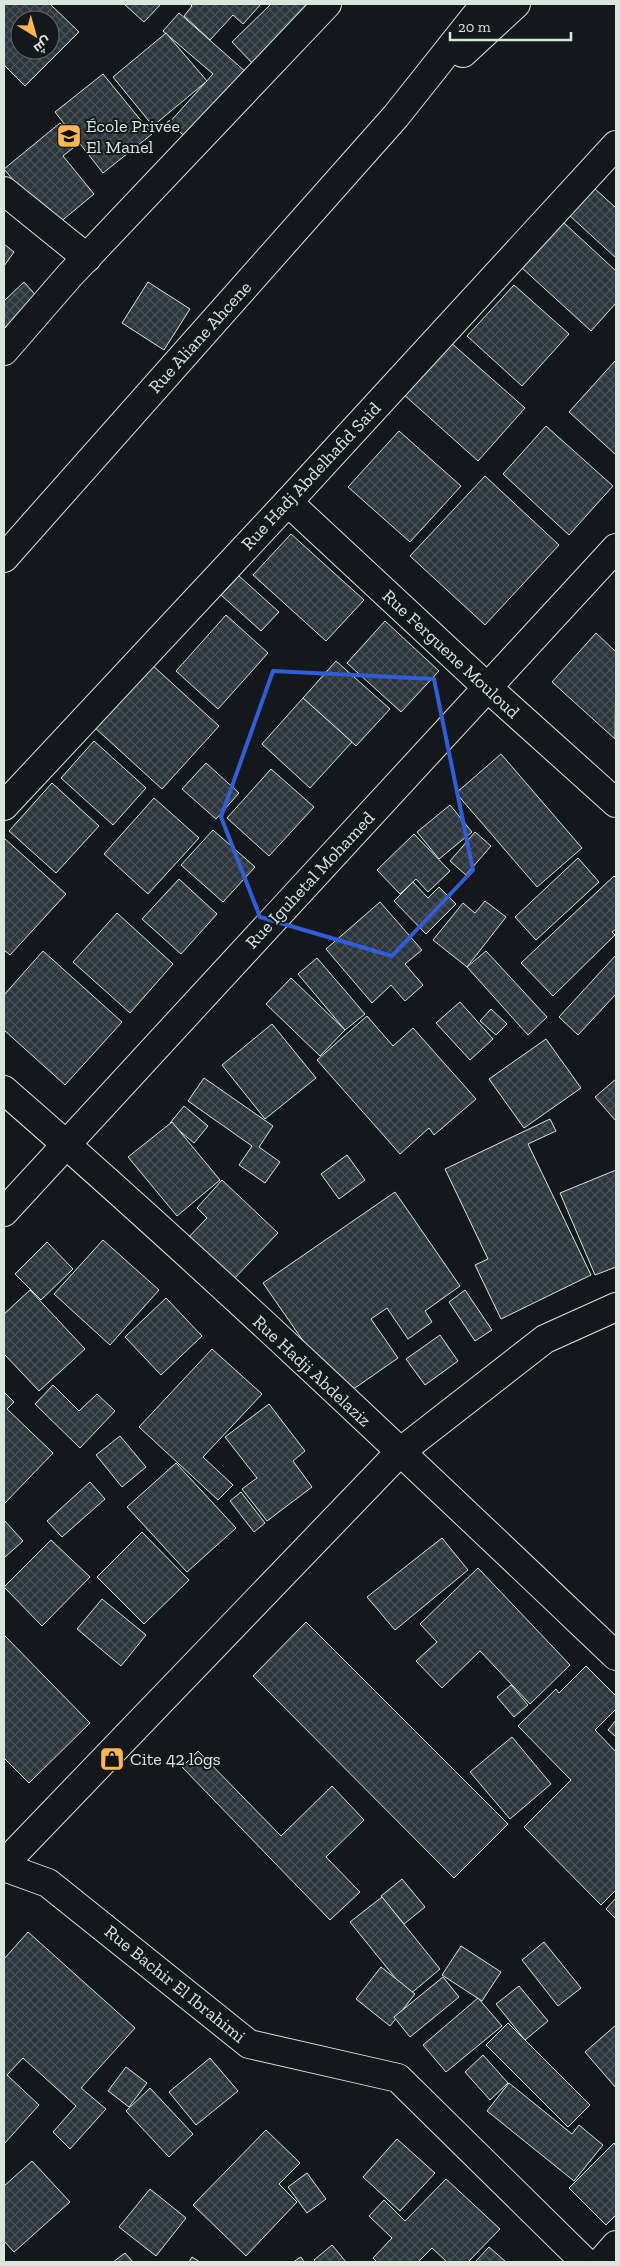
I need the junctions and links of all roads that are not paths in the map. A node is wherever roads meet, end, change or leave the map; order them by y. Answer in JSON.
{"nodes":[{"id":1,"x":328,"y":4,"type":"edge"},
{"id":2,"x":485,"y":4,"type":"edge"},
{"id":3,"x":516,"y":4,"type":"edge"},
{"id":4,"x":396,"y":116,"type":"junction"},
{"id":5,"x":616,"y":145,"type":"edge"},
{"id":6,"x":4,"y":191,"type":"edge"},
{"id":7,"x":86,"y":258,"type":"junction"},
{"id":8,"x":4,"y":351,"type":"edge"},
{"id":9,"x":288,"y":502,"type":"junction"},
{"id":10,"x":616,"y":548,"type":"edge"},
{"id":11,"x":4,"y":558,"type":"edge"},
{"id":12,"x":488,"y":688,"type":"junction"},
{"id":13,"x":616,"y":804,"type":"edge"},
{"id":14,"x":4,"y":806,"type":"edge"},
{"id":15,"x":4,"y":1090,"type":"edge"},
{"id":16,"x":65,"y":1144,"type":"junction"},
{"id":17,"x":4,"y":1212,"type":"edge"},
{"id":18,"x":616,"y":1307,"type":"edge"},
{"id":19,"x":400,"y":1452,"type":"junction"},
{"id":20,"x":616,"y":1656,"type":"edge"},
{"id":21,"x":4,"y":1865,"type":"edge"},
{"id":22,"x":616,"y":2245,"type":"edge"},
{"id":23,"x":586,"y":2262,"type":"edge"},
{"id":24,"x":600,"y":2262,"type":"edge"}],
"edges":[{"from":1,"to":7,"type":"street"},
{"from":2,"to":4,"type":"street","name":"Rue Aliane Ahcene"},
{"from":3,"to":4,"type":"street","name":"Rue Aliane Ahcene"},
{"from":4,"to":11,"type":"street","name":"Rue Aliane Ahcene"},
{"from":5,"to":9,"type":"street","name":"Rue Hadj Abdelhafid Said"},
{"from":6,"to":7,"type":"street"},
{"from":7,"to":8,"type":"street"},
{"from":9,"to":12,"type":"street","name":"Rue Ferguene Mouloud"},
{"from":9,"to":14,"type":"street","name":"Rue Hadj Abdelhafid Said"},
{"from":10,"to":12,"type":"street","name":"Rue Iguhetal Mohamed"},
{"from":12,"to":13,"type":"street","name":"Rue Ferguene Mouloud"},
{"from":12,"to":16,"type":"street","name":"Rue Iguhetal Mohamed"},
{"from":15,"to":16,"type":"street","name":"Rue Hadji Abdelaziz"},
{"from":16,"to":17,"type":"street","name":"Rue Iguhetal Mohamed"},
{"from":16,"to":19,"type":"street","name":"Rue Hadji Abdelaziz"},
{"from":18,"to":19,"type":"street"},
{"from":19,"to":20,"type":"street","name":"Rue Hadji Abdelaziz"},
{"from":19,"to":21,"type":"street"},
{"from":21,"to":23,"type":"street","name":"Rue Bachir El Ibrahimi"},
{"from":22,"to":24,"type":"street"}]}
